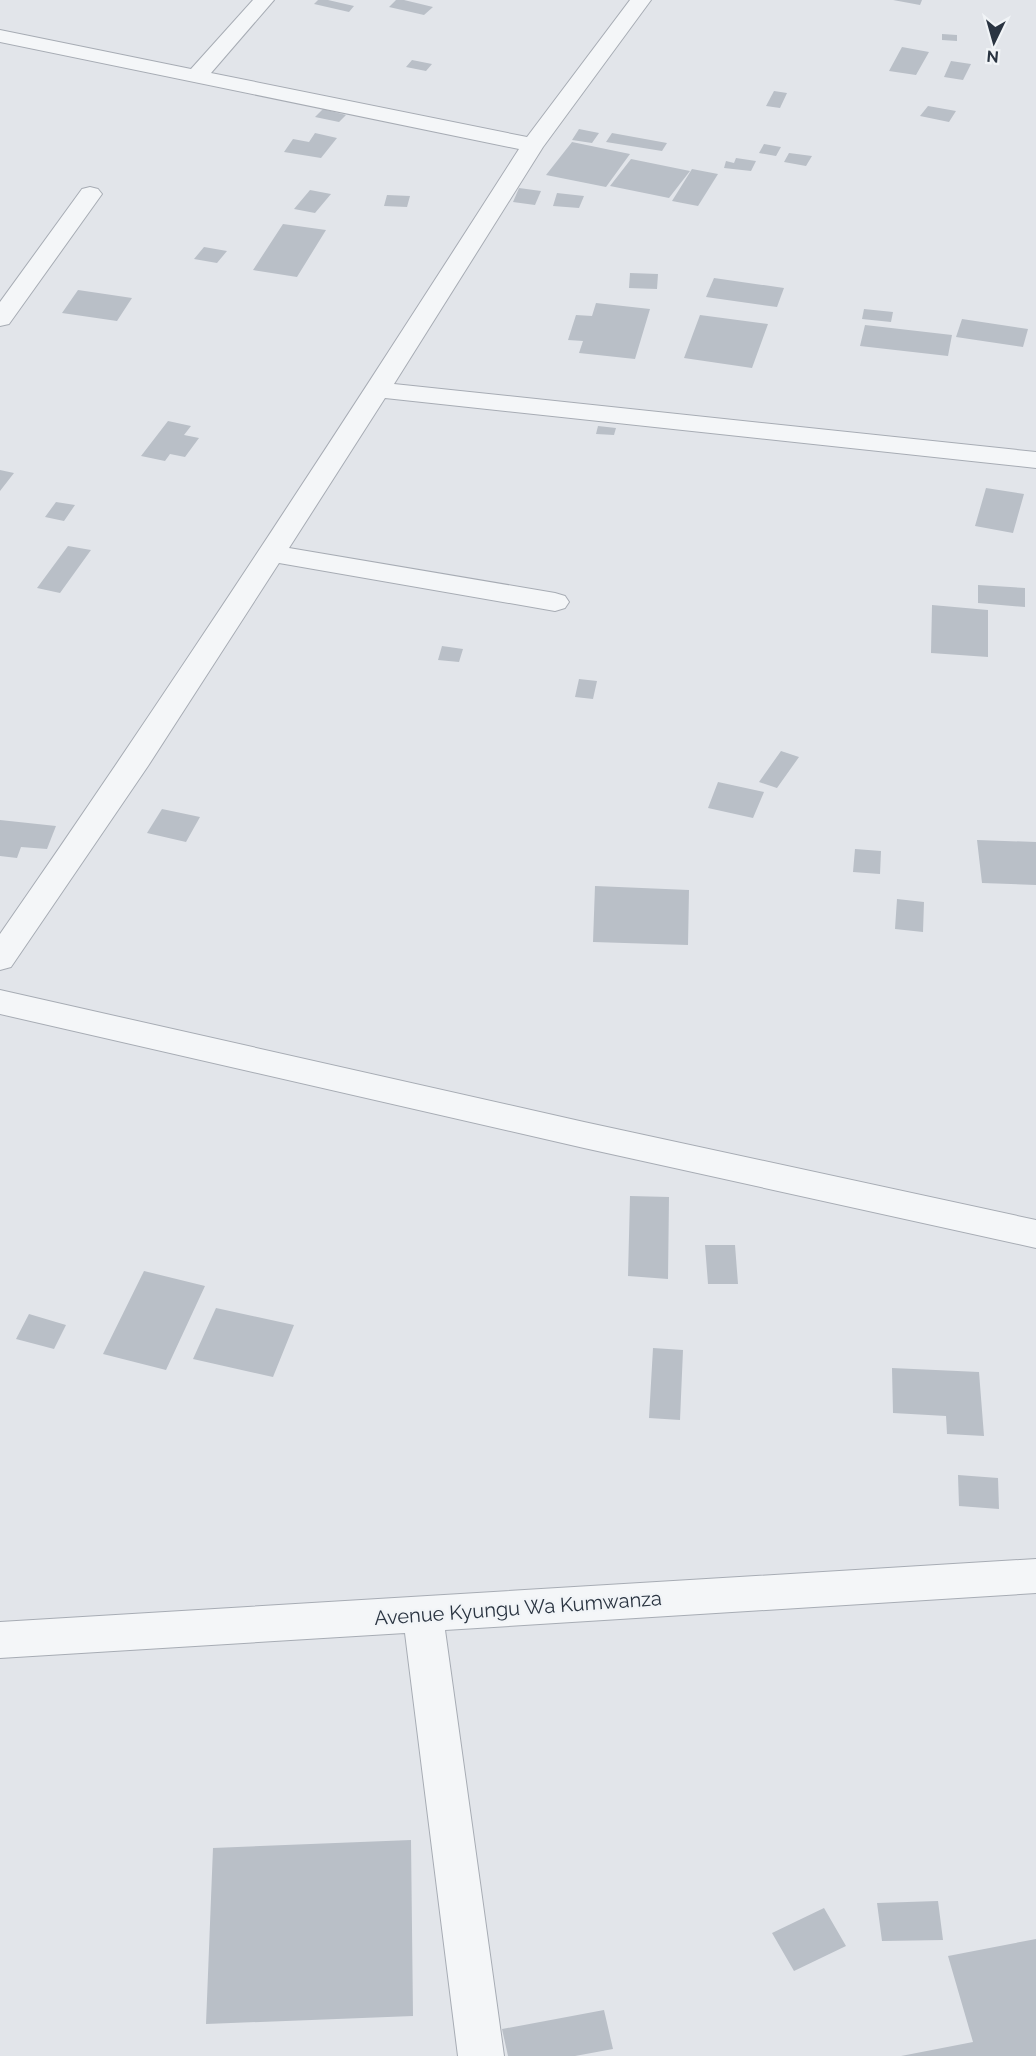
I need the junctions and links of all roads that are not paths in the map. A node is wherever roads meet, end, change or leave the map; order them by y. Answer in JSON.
{"nodes":[{"id":1,"x":264,"y":0,"type":"edge"},
{"id":2,"x":640,"y":0,"type":"edge"},
{"id":3,"x":0,"y":36,"type":"edge"},
{"id":4,"x":196,"y":76,"type":"junction"},
{"id":5,"x":533,"y":145,"type":"junction"},
{"id":6,"x":90,"y":194,"type":"dead end"},
{"id":7,"x":0,"y":319,"type":"edge"},
{"id":8,"x":378,"y":390,"type":"junction"},
{"id":9,"x":1036,"y":460,"type":"edge"},
{"id":10,"x":272,"y":553,"type":"junction"},
{"id":11,"x":555,"y":602,"type":"dead end"},
{"id":12,"x":0,"y":959,"type":"edge"},
{"id":13,"x":0,"y":1002,"type":"edge"},
{"id":14,"x":1036,"y":1234,"type":"edge"},
{"id":15,"x":1036,"y":1576,"type":"edge"},
{"id":16,"x":423,"y":1613,"type":"junction"},
{"id":17,"x":0,"y":1640,"type":"edge"},
{"id":18,"x":481,"y":2056,"type":"edge"}],
"edges":[{"from":1,"to":4,"type":"street"},
{"from":2,"to":5,"type":"street"},
{"from":3,"to":4,"type":"street"},
{"from":4,"to":5,"type":"street"},
{"from":5,"to":8,"type":"street"},
{"from":6,"to":7,"type":"street"},
{"from":8,"to":9,"type":"street"},
{"from":8,"to":10,"type":"street"},
{"from":10,"to":11,"type":"street"},
{"from":10,"to":12,"type":"street"},
{"from":13,"to":14,"type":"street"},
{"from":15,"to":16,"type":"street","name":"Avenue Kyungu Wa Kumwanza"},
{"from":16,"to":17,"type":"street","name":"Avenue Kyungu Wa Kumwanza"},
{"from":16,"to":18,"type":"street"}]}
